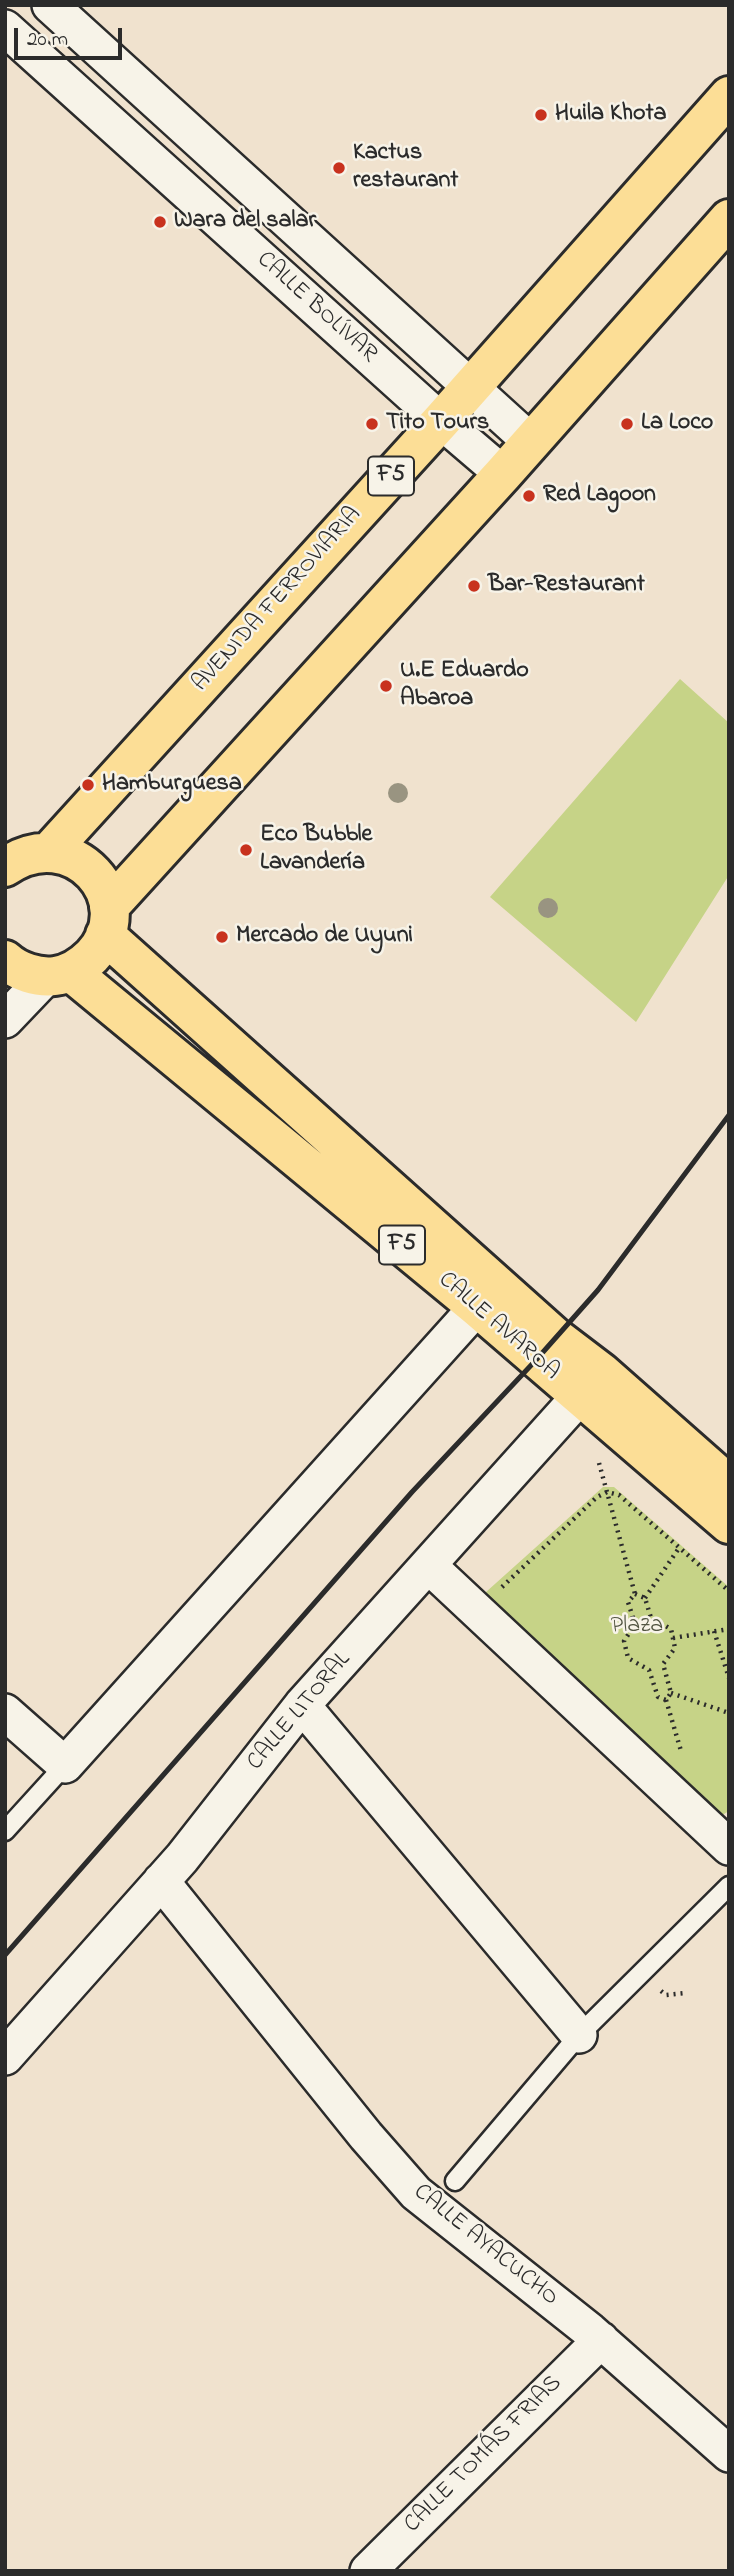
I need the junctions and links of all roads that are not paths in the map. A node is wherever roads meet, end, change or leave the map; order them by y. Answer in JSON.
{"nodes":[{"id":1,"x":50,"y":5,"type":"edge"},
{"id":2,"x":5,"y":28,"type":"edge"},
{"id":3,"x":729,"y":96,"type":"edge"},
{"id":4,"x":729,"y":219,"type":"edge"},
{"id":5,"x":469,"y":388,"type":"junction"},
{"id":6,"x":441,"y":421,"type":"junction"},
{"id":7,"x":531,"y":442,"type":"junction"},
{"id":8,"x":503,"y":474,"type":"junction"},
{"id":9,"x":50,"y":851,"type":"junction"},
{"id":10,"x":5,"y":867,"type":"edge"},
{"id":11,"x":107,"y":921,"type":"junction"},
{"id":12,"x":5,"y":960,"type":"edge"},
{"id":13,"x":58,"y":974,"type":"junction"},
{"id":14,"x":5,"y":1020,"type":"edge"},
{"id":15,"x":477,"y":1307,"type":"junction"},
{"id":16,"x":591,"y":1385,"type":"junction"},
{"id":17,"x":729,"y":1485,"type":"edge"},
{"id":18,"x":729,"y":1524,"type":"edge"},
{"id":19,"x":428,"y":1565,"type":"junction"},
{"id":20,"x":302,"y":1705,"type":"junction"},
{"id":21,"x":5,"y":1712,"type":"edge"},
{"id":22,"x":65,"y":1765,"type":"junction"},
{"id":23,"x":5,"y":1831,"type":"edge"},
{"id":24,"x":729,"y":1847,"type":"edge"},
{"id":25,"x":161,"y":1881,"type":"junction"},
{"id":26,"x":729,"y":1886,"type":"edge"},
{"id":27,"x":579,"y":2035,"type":"junction"},
{"id":28,"x":5,"y":2057,"type":"edge"},
{"id":29,"x":455,"y":2181,"type":"dead end"},
{"id":30,"x":595,"y":2335,"type":"junction"},
{"id":31,"x":729,"y":2455,"type":"edge"},
{"id":32,"x":368,"y":2571,"type":"edge"}],
"edges":[{"from":1,"to":5,"type":"street","name":"CALLE BOLÍVAR"},
{"from":2,"to":6,"type":"street","name":"CALLE BOLÍVAR"},
{"from":3,"to":5,"type":"highway","name":"AVENIDA FERROVIARIA","number":"F5"},
{"from":4,"to":7,"type":"highway"},
{"from":5,"to":6,"type":"highway","name":"AVENIDA FERROVIARIA","number":"F5"},
{"from":5,"to":7,"type":"street","name":"CALLE BOLÍVAR"},
{"from":6,"to":8,"type":"street","name":"CALLE BOLÍVAR"},
{"from":6,"to":9,"type":"highway","name":"AVENIDA FERROVIARIA","number":"F5"},
{"from":7,"to":8,"type":"highway"},
{"from":8,"to":11,"type":"highway"},
{"from":9,"to":10,"type":"highway"},
{"from":9,"to":11,"type":"highway"},
{"from":11,"to":13,"type":"highway"},
{"from":11,"to":16,"type":"highway","name":"CALLE AVAROA","number":"F5"},
{"from":12,"to":13,"type":"highway","name":"CALLE AVAROA"},
{"from":13,"to":14,"type":"street"},
{"from":13,"to":15,"type":"highway","name":"CALLE AVAROA","number":"F5"},
{"from":15,"to":16,"type":"highway","name":"CALLE AVAROA","number":"F5"},
{"from":15,"to":22,"type":"street"},
{"from":16,"to":17,"type":"highway","name":"CALLE AVAROA","number":"F5"},
{"from":16,"to":18,"type":"highway","name":"CALLE AVAROA","number":"F5"},
{"from":16,"to":19,"type":"street","name":"CALLE LITORAL"},
{"from":19,"to":20,"type":"street","name":"CALLE LITORAL"},
{"from":19,"to":24,"type":"street"},
{"from":20,"to":25,"type":"street","name":"CALLE LITORAL"},
{"from":20,"to":27,"type":"street"},
{"from":21,"to":22,"type":"street"},
{"from":22,"to":23,"type":"lane"},
{"from":25,"to":28,"type":"street","name":"CALLE LITORAL"},
{"from":25,"to":30,"type":"street","name":"CALLE AYACUCHO"},
{"from":26,"to":27,"type":"lane"},
{"from":27,"to":29,"type":"lane"},
{"from":30,"to":31,"type":"street","name":"CALLE AYACUCHO"},
{"from":30,"to":32,"type":"street","name":"CALLE TOMÁS FRIAS"}]}
